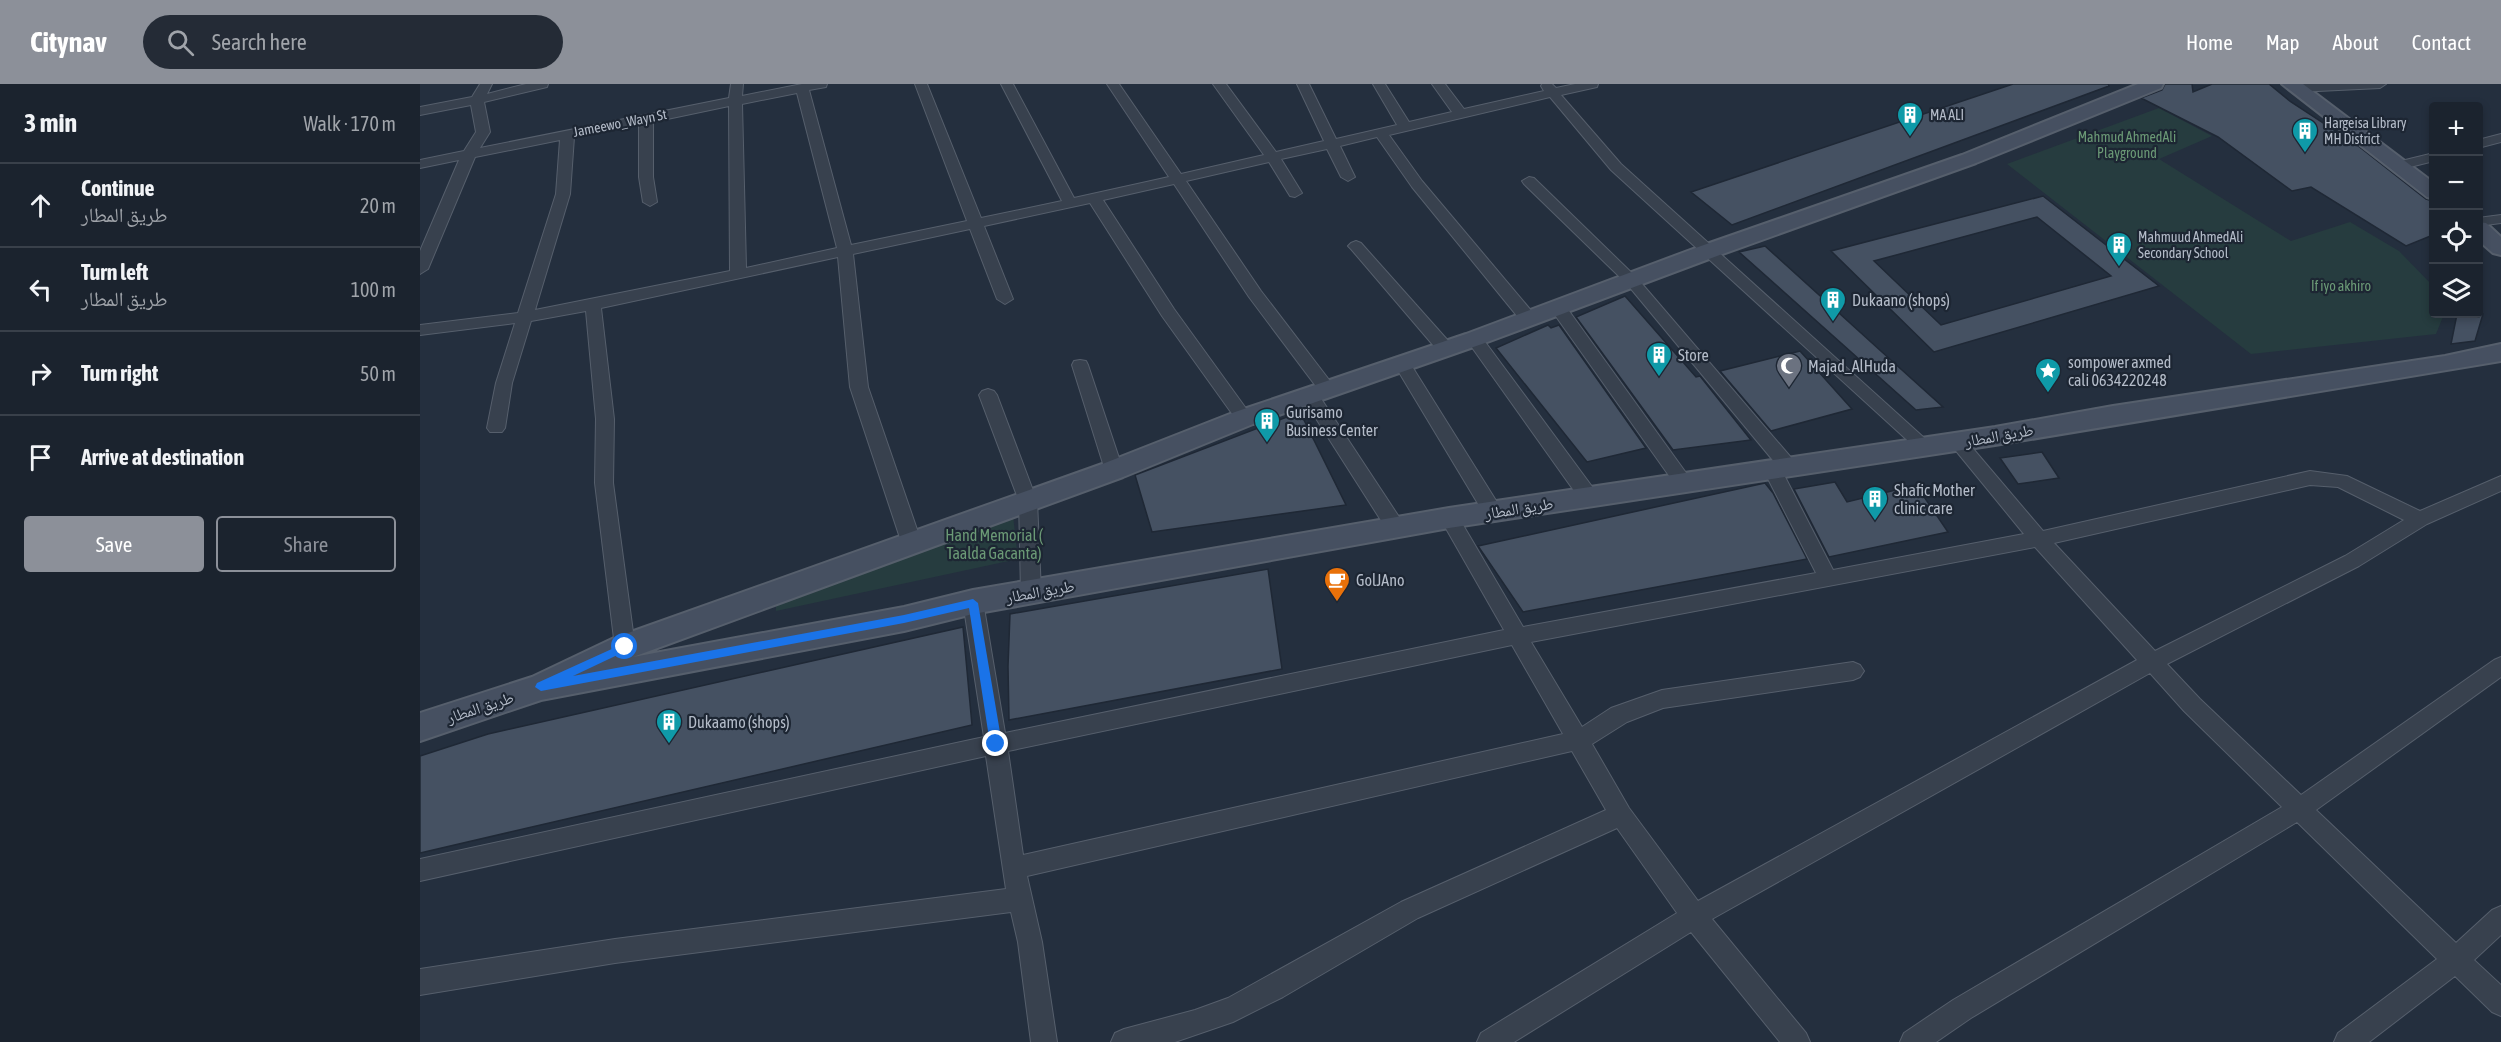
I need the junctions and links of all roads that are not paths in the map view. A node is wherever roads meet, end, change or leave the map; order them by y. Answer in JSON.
{"nodes":[{"id":1,"x":486,"y":84,"type":"edge"},
{"id":2,"x":542,"y":84,"type":"edge"},
{"id":3,"x":737,"y":84,"type":"edge"},
{"id":4,"x":821,"y":84,"type":"edge"},
{"id":5,"x":921,"y":84,"type":"edge"},
{"id":6,"x":1007,"y":84,"type":"edge"},
{"id":7,"x":1113,"y":84,"type":"edge"},
{"id":8,"x":1219,"y":84,"type":"edge"},
{"id":9,"x":1303,"y":84,"type":"edge"},
{"id":10,"x":1379,"y":84,"type":"edge"},
{"id":11,"x":1438,"y":84,"type":"edge"},
{"id":12,"x":1592,"y":84,"type":"edge"},
{"id":13,"x":2154,"y":84,"type":"edge"},
{"id":14,"x":2380,"y":84,"type":"edge"},
{"id":15,"x":2294,"y":86,"type":"edge"},
{"id":16,"x":802,"y":88,"type":"junction"},
{"id":17,"x":1550,"y":88,"type":"edge"},
{"id":18,"x":477,"y":100,"type":"junction"},
{"id":19,"x":735,"y":100,"type":"junction"},
{"id":20,"x":420,"y":111,"type":"edge"},
{"id":21,"x":1460,"y":113,"type":"junction"},
{"id":22,"x":646,"y":118,"type":"junction"},
{"id":23,"x":1405,"y":126,"type":"junction"},
{"id":24,"x":1380,"y":132,"type":"junction"},
{"id":25,"x":567,"y":134,"type":"junction"},
{"id":26,"x":2501,"y":138,"type":"edge"},
{"id":27,"x":2483,"y":143,"type":"edge"},
{"id":28,"x":1330,"y":144,"type":"junction"},
{"id":29,"x":468,"y":154,"type":"junction"},
{"id":30,"x":1273,"y":157,"type":"junction"},
{"id":31,"x":2429,"y":158,"type":"edge"},
{"id":32,"x":420,"y":164,"type":"edge"},
{"id":33,"x":2398,"y":166,"type":"junction"},
{"id":34,"x":1348,"y":177,"type":"dead end"},
{"id":35,"x":1178,"y":179,"type":"junction"},
{"id":36,"x":1528,"y":181,"type":"dead end"},
{"id":37,"x":2429,"y":190,"type":"edge"},
{"id":38,"x":1295,"y":193,"type":"dead end"},
{"id":39,"x":1094,"y":198,"type":"junction"},
{"id":40,"x":650,"y":202,"type":"dead end"},
{"id":41,"x":1070,"y":203,"type":"junction"},
{"id":42,"x":2501,"y":219,"type":"edge"},
{"id":43,"x":2483,"y":221,"type":"edge"},
{"id":44,"x":975,"y":224,"type":"junction"},
{"id":45,"x":2483,"y":232,"type":"edge"},
{"id":46,"x":1356,"y":246,"type":"dead end"},
{"id":47,"x":2501,"y":248,"type":"edge"},
{"id":48,"x":845,"y":251,"type":"junction"},
{"id":49,"x":1709,"y":251,"type":"junction"},
{"id":50,"x":420,"y":269,"type":"edge"},
{"id":51,"x":738,"y":273,"type":"junction"},
{"id":52,"x":1632,"y":281,"type":"junction"},
{"id":53,"x":1005,"y":299,"type":"dead end"},
{"id":54,"x":593,"y":305,"type":"junction"},
{"id":55,"x":1558,"y":308,"type":"junction"},
{"id":56,"x":525,"y":317,"type":"junction"},
{"id":57,"x":1528,"y":318,"type":"junction"},
{"id":58,"x":420,"y":330,"type":"edge"},
{"id":59,"x":1474,"y":339,"type":"junction"},
{"id":60,"x":1445,"y":348,"type":"junction"},
{"id":61,"x":2501,"y":352,"type":"edge"},
{"id":62,"x":1402,"y":364,"type":"junction"},
{"id":63,"x":1080,"y":365,"type":"dead end"},
{"id":64,"x":1318,"y":392,"type":"junction"},
{"id":65,"x":988,"y":395,"type":"dead end"},
{"id":66,"x":1244,"y":418,"type":"junction"},
{"id":67,"x":496,"y":428,"type":"dead end"},
{"id":68,"x":1958,"y":442,"type":"junction"},
{"id":69,"x":1923,"y":445,"type":"junction"},
{"id":70,"x":1780,"y":468,"type":"junction"},
{"id":71,"x":1114,"y":470,"type":"junction"},
{"id":72,"x":1683,"y":482,"type":"junction"},
{"id":73,"x":2501,"y":483,"type":"edge"},
{"id":74,"x":1589,"y":497,"type":"junction"},
{"id":75,"x":1028,"y":501,"type":"junction"},
{"id":76,"x":1493,"y":512,"type":"junction"},
{"id":77,"x":1449,"y":518,"type":"junction"},
{"id":78,"x":2421,"y":519,"type":"junction"},
{"id":79,"x":1396,"y":528,"type":"junction"},
{"id":80,"x":2039,"y":539,"type":"junction"},
{"id":81,"x":912,"y":544,"type":"junction"},
{"id":82,"x":1828,"y":578,"type":"junction"},
{"id":83,"x":1030,"y":592,"type":"junction"},
{"id":84,"x":973,"y":603,"type":"junction"},
{"id":85,"x":1517,"y":636,"type":"junction"},
{"id":86,"x":625,"y":647,"type":"junction"},
{"id":87,"x":2152,"y":662,"type":"junction"},
{"id":88,"x":2501,"y":666,"type":"edge"},
{"id":89,"x":1853,"y":671,"type":"dead end"},
{"id":90,"x":541,"y":687,"type":"junction"},
{"id":91,"x":420,"y":727,"type":"edge"},
{"id":92,"x":1579,"y":740,"type":"junction"},
{"id":93,"x":996,"y":744,"type":"junction"},
{"id":94,"x":2300,"y":808,"type":"junction"},
{"id":95,"x":1621,"y":815,"type":"junction"},
{"id":96,"x":1013,"y":868,"type":"junction"},
{"id":97,"x":420,"y":870,"type":"edge"},
{"id":98,"x":1021,"y":899,"type":"junction"},
{"id":99,"x":1694,"y":916,"type":"junction"},
{"id":100,"x":2501,"y":918,"type":"edge"},
{"id":101,"x":2456,"y":960,"type":"junction"},
{"id":102,"x":420,"y":982,"type":"edge"},
{"id":103,"x":2501,"y":1004,"type":"edge"},
{"id":104,"x":1044,"y":1042,"type":"edge"},
{"id":105,"x":1124,"y":1042,"type":"edge"},
{"id":106,"x":1490,"y":1042,"type":"edge"},
{"id":107,"x":1797,"y":1042,"type":"edge"},
{"id":108,"x":1913,"y":1042,"type":"edge"},
{"id":109,"x":2347,"y":1042,"type":"edge"}],
"edges":[{"from":1,"to":18,"type":"street"},
{"from":2,"to":18,"type":"street"},
{"from":3,"to":19,"type":"street"},
{"from":4,"to":16,"type":"street","name":"Jameewo_Wayn St"},
{"from":5,"to":44,"type":"street"},
{"from":6,"to":41,"type":"street"},
{"from":7,"to":35,"type":"street"},
{"from":8,"to":30,"type":"street"},
{"from":9,"to":28,"type":"street"},
{"from":10,"to":23,"type":"street"},
{"from":11,"to":21,"type":"street"},
{"from":12,"to":17,"type":"street"},
{"from":13,"to":49,"type":"main road","name":"طريق المطار"},
{"from":14,"to":15,"type":"street"},
{"from":15,"to":33,"type":"main road"},
{"from":16,"to":19,"type":"street","name":"Jameewo_Wayn St"},
{"from":16,"to":48,"type":"street"},
{"from":17,"to":21,"type":"street"},
{"from":17,"to":49,"type":"street"},
{"from":18,"to":20,"type":"street"},
{"from":18,"to":29,"type":"street"},
{"from":19,"to":22,"type":"street","name":"Jameewo_Wayn St"},
{"from":19,"to":51,"type":"street"},
{"from":21,"to":23,"type":"street"},
{"from":22,"to":25,"type":"street","name":"Jameewo_Wayn St"},
{"from":22,"to":40,"type":"street"},
{"from":23,"to":24,"type":"street"},
{"from":24,"to":28,"type":"street"},
{"from":24,"to":57,"type":"street"},
{"from":25,"to":29,"type":"street","name":"Jameewo_Wayn St"},
{"from":25,"to":56,"type":"street"},
{"from":26,"to":27,"type":"street"},
{"from":28,"to":30,"type":"street"},
{"from":28,"to":34,"type":"street"},
{"from":29,"to":32,"type":"street","name":"Jameewo_Wayn St"},
{"from":29,"to":50,"type":"street"},
{"from":30,"to":35,"type":"street"},
{"from":30,"to":38,"type":"street"},
{"from":31,"to":33,"type":"street"},
{"from":33,"to":37,"type":"main road"},
{"from":35,"to":39,"type":"street"},
{"from":35,"to":64,"type":"street"},
{"from":36,"to":52,"type":"street"},
{"from":39,"to":41,"type":"street"},
{"from":39,"to":66,"type":"street"},
{"from":41,"to":44,"type":"street"},
{"from":42,"to":43,"type":"street"},
{"from":44,"to":48,"type":"street"},
{"from":44,"to":53,"type":"street"},
{"from":45,"to":47,"type":"main road"},
{"from":46,"to":60,"type":"street"},
{"from":48,"to":51,"type":"street"},
{"from":48,"to":81,"type":"street"},
{"from":49,"to":52,"type":"main road","name":"طريق المطار"},
{"from":49,"to":69,"type":"street"},
{"from":51,"to":54,"type":"street"},
{"from":52,"to":55,"type":"main road","name":"طريق المطار"},
{"from":52,"to":70,"type":"street"},
{"from":54,"to":56,"type":"street"},
{"from":54,"to":86,"type":"street"},
{"from":55,"to":57,"type":"main road","name":"طريق المطار"},
{"from":55,"to":72,"type":"street"},
{"from":56,"to":58,"type":"street"},
{"from":56,"to":67,"type":"street"},
{"from":57,"to":59,"type":"main road","name":"طريق المطار"},
{"from":59,"to":60,"type":"main road","name":"طريق المطار"},
{"from":59,"to":74,"type":"street"},
{"from":60,"to":62,"type":"main road","name":"طريق المطار"},
{"from":61,"to":68,"type":"main road","name":"طريق المطار"},
{"from":62,"to":64,"type":"main road","name":"طريق المطار"},
{"from":62,"to":76,"type":"street"},
{"from":63,"to":71,"type":"street"},
{"from":64,"to":66,"type":"main road","name":"طريق المطار"},
{"from":64,"to":79,"type":"street"},
{"from":65,"to":75,"type":"street"},
{"from":66,"to":71,"type":"main road","name":"طريق المطار"},
{"from":68,"to":69,"type":"main road","name":"طريق المطار"},
{"from":68,"to":80,"type":"street"},
{"from":69,"to":70,"type":"main road","name":"طريق المطار"},
{"from":70,"to":72,"type":"main road","name":"طريق المطار"},
{"from":70,"to":82,"type":"street"},
{"from":71,"to":75,"type":"main road","name":"طريق المطار"},
{"from":72,"to":74,"type":"main road","name":"طريق المطار"},
{"from":73,"to":78,"type":"street"},
{"from":74,"to":76,"type":"main road","name":"طريق المطار"},
{"from":75,"to":81,"type":"main road","name":"طريق المطار"},
{"from":75,"to":83,"type":"street"},
{"from":76,"to":77,"type":"main road","name":"طريق المطار"},
{"from":77,"to":79,"type":"main road","name":"طريق المطار"},
{"from":77,"to":85,"type":"street"},
{"from":78,"to":80,"type":"street"},
{"from":78,"to":87,"type":"street"},
{"from":79,"to":83,"type":"main road","name":"طريق المطار"},
{"from":80,"to":82,"type":"street"},
{"from":80,"to":87,"type":"street"},
{"from":81,"to":86,"type":"main road","name":"طريق المطار"},
{"from":82,"to":85,"type":"street"},
{"from":83,"to":84,"type":"main road","name":"طريق المطار"},
{"from":84,"to":90,"type":"main road","name":"طريق المطار"},
{"from":84,"to":93,"type":"street"},
{"from":85,"to":92,"type":"street"},
{"from":85,"to":93,"type":"street"},
{"from":86,"to":90,"type":"main road","name":"طريق المطار"},
{"from":87,"to":94,"type":"street"},
{"from":87,"to":99,"type":"street"},
{"from":88,"to":94,"type":"street"},
{"from":89,"to":92,"type":"street"},
{"from":90,"to":91,"type":"main road","name":"طريق المطار"},
{"from":92,"to":95,"type":"street"},
{"from":92,"to":96,"type":"street"},
{"from":93,"to":96,"type":"street"},
{"from":93,"to":97,"type":"street"},
{"from":94,"to":101,"type":"street"},
{"from":94,"to":108,"type":"street"},
{"from":95,"to":99,"type":"street"},
{"from":95,"to":105,"type":"street"},
{"from":96,"to":98,"type":"street"},
{"from":98,"to":102,"type":"street"},
{"from":98,"to":104,"type":"street"},
{"from":99,"to":106,"type":"street"},
{"from":99,"to":107,"type":"street"},
{"from":100,"to":101,"type":"street"},
{"from":101,"to":103,"type":"street"},
{"from":101,"to":109,"type":"street"}]}
